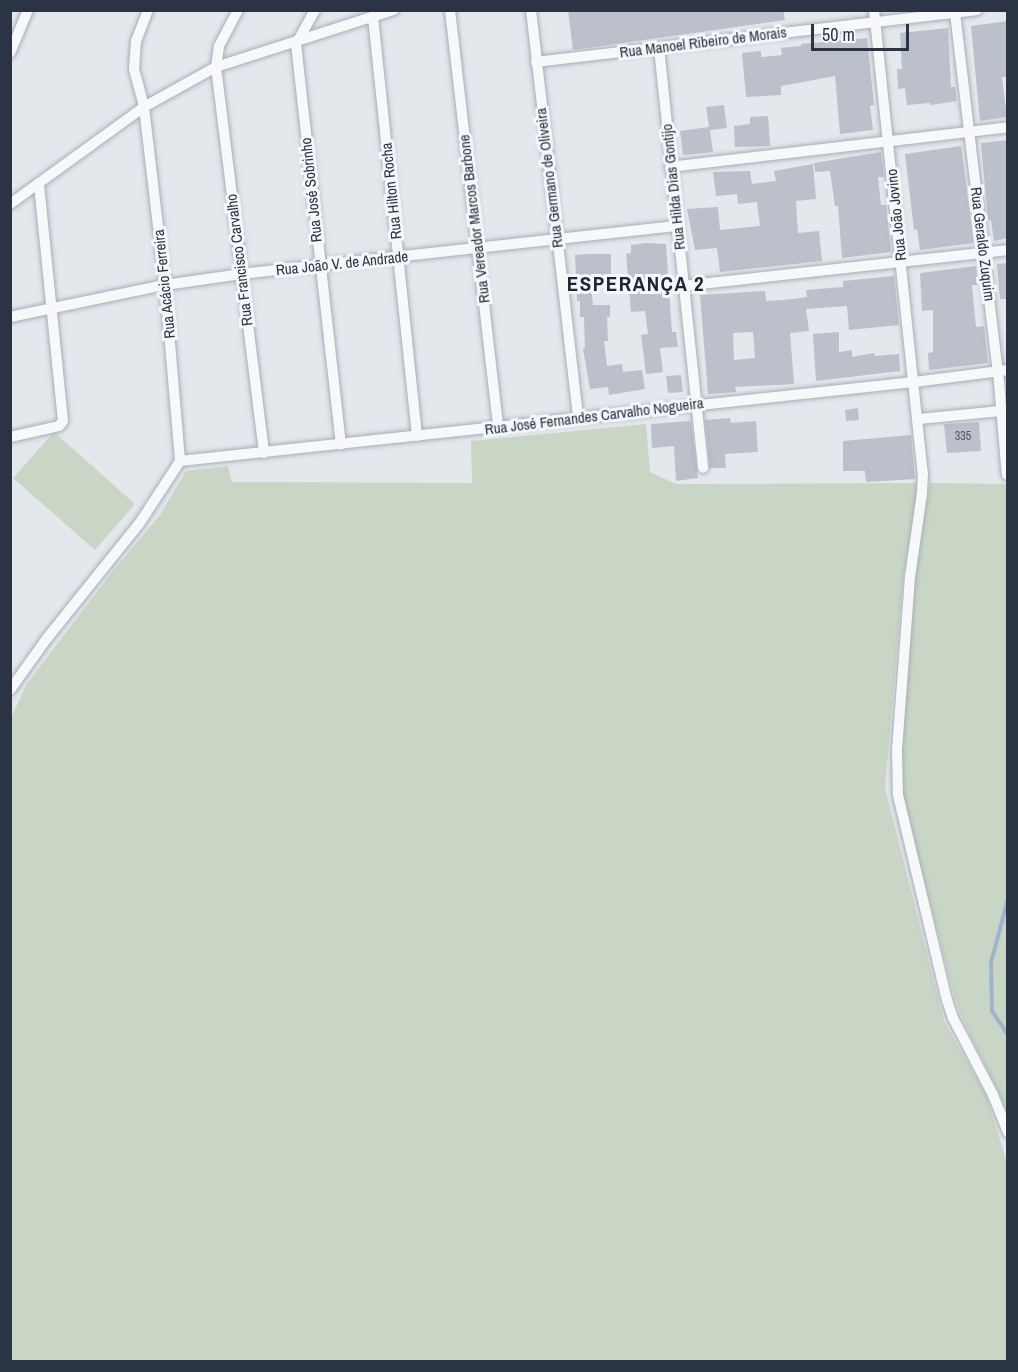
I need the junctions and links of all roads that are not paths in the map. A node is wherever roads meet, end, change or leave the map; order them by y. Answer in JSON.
{"nodes":[{"id":1,"x":28,"y":10,"type":"edge"},
{"id":2,"x":148,"y":10,"type":"edge"},
{"id":3,"x":238,"y":10,"type":"edge"},
{"id":4,"x":315,"y":10,"type":"edge"},
{"id":5,"x":394,"y":10,"type":"edge"},
{"id":6,"x":450,"y":10,"type":"edge"},
{"id":7,"x":531,"y":10,"type":"edge"},
{"id":8,"x":977,"y":10,"type":"edge"},
{"id":9,"x":955,"y":13,"type":"junction"},
{"id":10,"x":875,"y":16,"type":"edge"},
{"id":11,"x":373,"y":17,"type":"junction"},
{"id":12,"x":296,"y":44,"type":"junction"},
{"id":13,"x":659,"y":48,"type":"junction"},
{"id":14,"x":10,"y":53,"type":"edge"},
{"id":15,"x":536,"y":62,"type":"junction"},
{"id":16,"x":216,"y":67,"type":"junction"},
{"id":17,"x":144,"y":107,"type":"junction"},
{"id":18,"x":1008,"y":127,"type":"edge"},
{"id":19,"x":968,"y":132,"type":"junction"},
{"id":20,"x":888,"y":141,"type":"junction"},
{"id":21,"x":670,"y":167,"type":"junction"},
{"id":22,"x":39,"y":183,"type":"junction"},
{"id":23,"x":10,"y":204,"type":"edge"},
{"id":24,"x":677,"y":226,"type":"junction"},
{"id":25,"x":556,"y":240,"type":"junction"},
{"id":26,"x":477,"y":249,"type":"junction"},
{"id":27,"x":1008,"y":250,"type":"edge"},
{"id":28,"x":984,"y":252,"type":"junction"},
{"id":29,"x":398,"y":257,"type":"junction"},
{"id":30,"x":901,"y":260,"type":"junction"},
{"id":31,"x":319,"y":266,"type":"junction"},
{"id":32,"x":241,"y":274,"type":"junction"},
{"id":33,"x":165,"y":285,"type":"junction"},
{"id":34,"x":683,"y":285,"type":"junction"},
{"id":35,"x":52,"y":309,"type":"junction"},
{"id":36,"x":10,"y":317,"type":"edge"},
{"id":37,"x":1003,"y":370,"type":"edge"},
{"id":38,"x":914,"y":382,"type":"junction"},
{"id":39,"x":694,"y":404,"type":"junction"},
{"id":40,"x":1001,"y":411,"type":"junction"},
{"id":41,"x":578,"y":418,"type":"junction"},
{"id":42,"x":919,"y":419,"type":"junction"},
{"id":43,"x":498,"y":428,"type":"junction"},
{"id":44,"x":417,"y":436,"type":"junction"},
{"id":45,"x":10,"y":437,"type":"edge"},
{"id":46,"x":341,"y":444,"type":"junction"},
{"id":47,"x":264,"y":453,"type":"junction"},
{"id":48,"x":180,"y":462,"type":"junction"},
{"id":49,"x":703,"y":468,"type":"dead end"},
{"id":50,"x":1007,"y":476,"type":"edge"},
{"id":51,"x":10,"y":690,"type":"edge"},
{"id":52,"x":1008,"y":1132,"type":"edge"}],
"edges":[{"from":1,"to":14,"type":"street"},
{"from":2,"to":17,"type":"street","name":"Rua Acácio Ferreira"},
{"from":3,"to":16,"type":"street"},
{"from":4,"to":12,"type":"street"},
{"from":5,"to":11,"type":"street"},
{"from":6,"to":26,"type":"street","name":"Rua Vereador Marcos Barbone"},
{"from":7,"to":15,"type":"street","name":"Rua Germano de Oliveira"},
{"from":8,"to":9,"type":"street","name":"Rua Manoel Ribeiro de Morais"},
{"from":9,"to":10,"type":"street","name":"Rua Manoel Ribeiro de Morais"},
{"from":9,"to":19,"type":"street","name":"Rua Geraldo Zuquim"},
{"from":10,"to":13,"type":"street","name":"Rua Manoel Ribeiro de Morais"},
{"from":10,"to":20,"type":"street","name":"Rua João Jovino"},
{"from":11,"to":12,"type":"street"},
{"from":11,"to":29,"type":"street","name":"Rua Hilton Rocha"},
{"from":12,"to":16,"type":"street"},
{"from":12,"to":31,"type":"street","name":"Rua José Sobrinho"},
{"from":13,"to":15,"type":"street","name":"Rua Manoel Ribeiro de Morais"},
{"from":13,"to":21,"type":"street","name":"Rua Hilda Dias Gontijo"},
{"from":15,"to":25,"type":"street","name":"Rua Germano de Oliveira"},
{"from":16,"to":17,"type":"street"},
{"from":16,"to":32,"type":"street","name":"Rua Francisco Carvalho"},
{"from":17,"to":22,"type":"street"},
{"from":17,"to":33,"type":"street","name":"Rua Acácio Ferreira"},
{"from":18,"to":19,"type":"street"},
{"from":19,"to":20,"type":"street"},
{"from":19,"to":28,"type":"street","name":"Rua Geraldo Zuquim"},
{"from":20,"to":21,"type":"street"},
{"from":20,"to":30,"type":"street","name":"Rua João Jovino"},
{"from":21,"to":24,"type":"street","name":"Rua Hilda Dias Gontijo"},
{"from":22,"to":23,"type":"street"},
{"from":22,"to":35,"type":"street"},
{"from":24,"to":25,"type":"street","name":"Rua João V. de Andrade"},
{"from":24,"to":34,"type":"street","name":"Rua Hilda Dias Gontijo"},
{"from":25,"to":26,"type":"street","name":"Rua João V. de Andrade"},
{"from":25,"to":41,"type":"street","name":"Rua Germano de Oliveira"},
{"from":26,"to":29,"type":"street","name":"Rua João V. de Andrade"},
{"from":26,"to":43,"type":"street","name":"Rua Vereador Marcos Barbone"},
{"from":27,"to":28,"type":"street"},
{"from":28,"to":30,"type":"street"},
{"from":28,"to":37,"type":"street","name":"Rua Geraldo Zuquim"},
{"from":29,"to":31,"type":"street","name":"Rua João V. de Andrade"},
{"from":29,"to":44,"type":"street","name":"Rua Hilton Rocha"},
{"from":30,"to":34,"type":"street"},
{"from":30,"to":38,"type":"street","name":"Rua João Jovino"},
{"from":31,"to":32,"type":"street","name":"Rua João V. de Andrade"},
{"from":31,"to":46,"type":"street","name":"Rua José Sobrinho"},
{"from":32,"to":33,"type":"street","name":"Rua João V. de Andrade"},
{"from":32,"to":47,"type":"street","name":"Rua Francisco Carvalho"},
{"from":33,"to":35,"type":"street","name":"Rua João V. de Andrade"},
{"from":33,"to":48,"type":"street","name":"Rua Acácio Ferreira"},
{"from":34,"to":39,"type":"street","name":"Rua Hilda Dias Gontijo"},
{"from":35,"to":36,"type":"street","name":"Rua João V. de Andrade"},
{"from":35,"to":45,"type":"street"},
{"from":37,"to":38,"type":"street","name":"Rua José Fernandes Carvalho Nogueira"},
{"from":37,"to":40,"type":"street","name":"Rua Geraldo Zuquim"},
{"from":38,"to":39,"type":"street","name":"Rua José Fernandes Carvalho Nogueira"},
{"from":38,"to":42,"type":"street","name":"Rua João Jovino"},
{"from":39,"to":41,"type":"street","name":"Rua José Fernandes Carvalho Nogueira"},
{"from":39,"to":49,"type":"street","name":"Rua Hilda Dias Gontijo"},
{"from":40,"to":42,"type":"street"},
{"from":40,"to":50,"type":"street","name":"Rua Geraldo Zuquim"},
{"from":41,"to":43,"type":"street","name":"Rua José Fernandes Carvalho Nogueira"},
{"from":42,"to":52,"type":"street","name":"Rua João Jovino"},
{"from":43,"to":44,"type":"street","name":"Rua José Fernandes Carvalho Nogueira"},
{"from":44,"to":46,"type":"street","name":"Rua José Fernandes Carvalho Nogueira"},
{"from":46,"to":47,"type":"street","name":"Rua José Fernandes Carvalho Nogueira"},
{"from":47,"to":48,"type":"street","name":"Rua José Fernandes Carvalho Nogueira"},
{"from":48,"to":51,"type":"street"}]}
